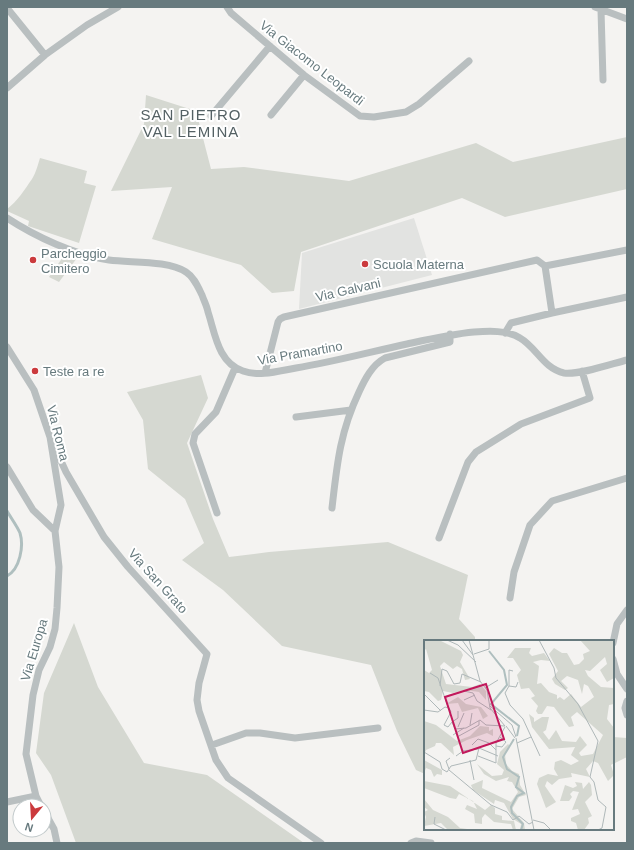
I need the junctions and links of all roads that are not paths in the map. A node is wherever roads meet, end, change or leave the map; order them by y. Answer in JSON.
{"nodes":[{"id":1,"x":118,"y":7,"type":"edge"},
{"id":2,"x":228,"y":7,"type":"edge"},
{"id":3,"x":7,"y":8,"type":"edge"},
{"id":4,"x":598,"y":8,"type":"edge"},
{"id":5,"x":627,"y":18,"type":"edge"},
{"id":6,"x":270,"y":46,"type":"junction"},
{"id":7,"x":45,"y":54,"type":"junction"},
{"id":8,"x":469,"y":61,"type":"dead end"},
{"id":9,"x":304,"y":75,"type":"junction"},
{"id":10,"x":603,"y":80,"type":"dead end"},
{"id":11,"x":7,"y":88,"type":"edge"},
{"id":12,"x":271,"y":115,"type":"dead end"},
{"id":13,"x":211,"y":116,"type":"dead end"},
{"id":14,"x":7,"y":218,"type":"edge"},
{"id":15,"x":627,"y":250,"type":"edge"},
{"id":16,"x":545,"y":266,"type":"junction"},
{"id":17,"x":627,"y":297,"type":"edge"},
{"id":18,"x":552,"y":312,"type":"junction"},
{"id":19,"x":505,"y":333,"type":"junction"},
{"id":20,"x":450,"y":334,"type":"junction"},
{"id":21,"x":7,"y":347,"type":"edge"},
{"id":22,"x":9,"y":356,"type":"edge"},
{"id":23,"x":627,"y":360,"type":"edge"},
{"id":24,"x":235,"y":368,"type":"junction"},
{"id":25,"x":582,"y":371,"type":"junction"},
{"id":26,"x":265,"y":373,"type":"junction"},
{"id":27,"x":351,"y":410,"type":"junction"},
{"id":28,"x":296,"y":417,"type":"dead end"},
{"id":29,"x":50,"y":437,"type":"junction"},
{"id":30,"x":7,"y":468,"type":"edge"},
{"id":31,"x":627,"y":478,"type":"edge"},
{"id":32,"x":332,"y":508,"type":"dead end"},
{"id":33,"x":217,"y":513,"type":"dead end"},
{"id":34,"x":55,"y":531,"type":"junction"},
{"id":35,"x":439,"y":538,"type":"dead end"},
{"id":36,"x":510,"y":598,"type":"dead end"},
{"id":37,"x":627,"y":610,"type":"edge"},
{"id":38,"x":614,"y":640,"type":"edge"},
{"id":39,"x":614,"y":663,"type":"edge"},
{"id":40,"x":627,"y":689,"type":"edge"},
{"id":41,"x":627,"y":701,"type":"edge"},
{"id":42,"x":627,"y":715,"type":"edge"},
{"id":43,"x":378,"y":728,"type":"dead end"},
{"id":44,"x":212,"y":745,"type":"junction"},
{"id":45,"x":36,"y":796,"type":"joint"},
{"id":46,"x":7,"y":802,"type":"edge"},
{"id":47,"x":52,"y":825,"type":"edge"},
{"id":48,"x":57,"y":843,"type":"edge"},
{"id":49,"x":322,"y":843,"type":"edge"},
{"id":50,"x":411,"y":843,"type":"edge"},
{"id":51,"x":431,"y":843,"type":"edge"}],
"edges":[{"from":1,"to":7,"type":"street"},
{"from":2,"to":6,"type":"street","name":"Via Giacomo Leopardi"},
{"from":3,"to":7,"type":"street"},
{"from":4,"to":5,"type":"street"},
{"from":4,"to":10,"type":"street"},
{"from":6,"to":9,"type":"street","name":"Via Giacomo Leopardi"},
{"from":6,"to":13,"type":"street"},
{"from":7,"to":11,"type":"street"},
{"from":8,"to":9,"type":"street","name":"Via Giacomo Leopardi"},
{"from":9,"to":12,"type":"street"},
{"from":14,"to":24,"type":"street"},
{"from":15,"to":16,"type":"street"},
{"from":16,"to":18,"type":"street"},
{"from":16,"to":26,"type":"street","name":"Via Galvani"},
{"from":17,"to":18,"type":"street"},
{"from":18,"to":19,"type":"street"},
{"from":19,"to":20,"type":"street","name":"Via Pramartino"},
{"from":19,"to":25,"type":"street","name":"Via Pramartino"},
{"from":20,"to":26,"type":"street","name":"Via Pramartino"},
{"from":20,"to":27,"type":"street"},
{"from":21,"to":22,"type":"street","name":"Via Roma"},
{"from":22,"to":29,"type":"street","name":"Via Roma"},
{"from":23,"to":25,"type":"street","name":"Via Pramartino"},
{"from":24,"to":26,"type":"street","name":"Via Pramartino"},
{"from":24,"to":33,"type":"street"},
{"from":25,"to":35,"type":"street"},
{"from":27,"to":28,"type":"street"},
{"from":27,"to":32,"type":"street"},
{"from":29,"to":34,"type":"street","name":"Via Roma"},
{"from":29,"to":44,"type":"street","name":"Via San Grato"},
{"from":30,"to":34,"type":"street"},
{"from":31,"to":36,"type":"street"},
{"from":34,"to":45,"type":"street","name":"Via Europa"},
{"from":37,"to":38,"type":"street"},
{"from":39,"to":40,"type":"street"},
{"from":41,"to":42,"type":"street"},
{"from":43,"to":44,"type":"street"},
{"from":44,"to":49,"type":"street","name":"Via San Grato"},
{"from":45,"to":46,"type":"street"},
{"from":47,"to":48,"type":"street"},
{"from":50,"to":51,"type":"street"}]}
